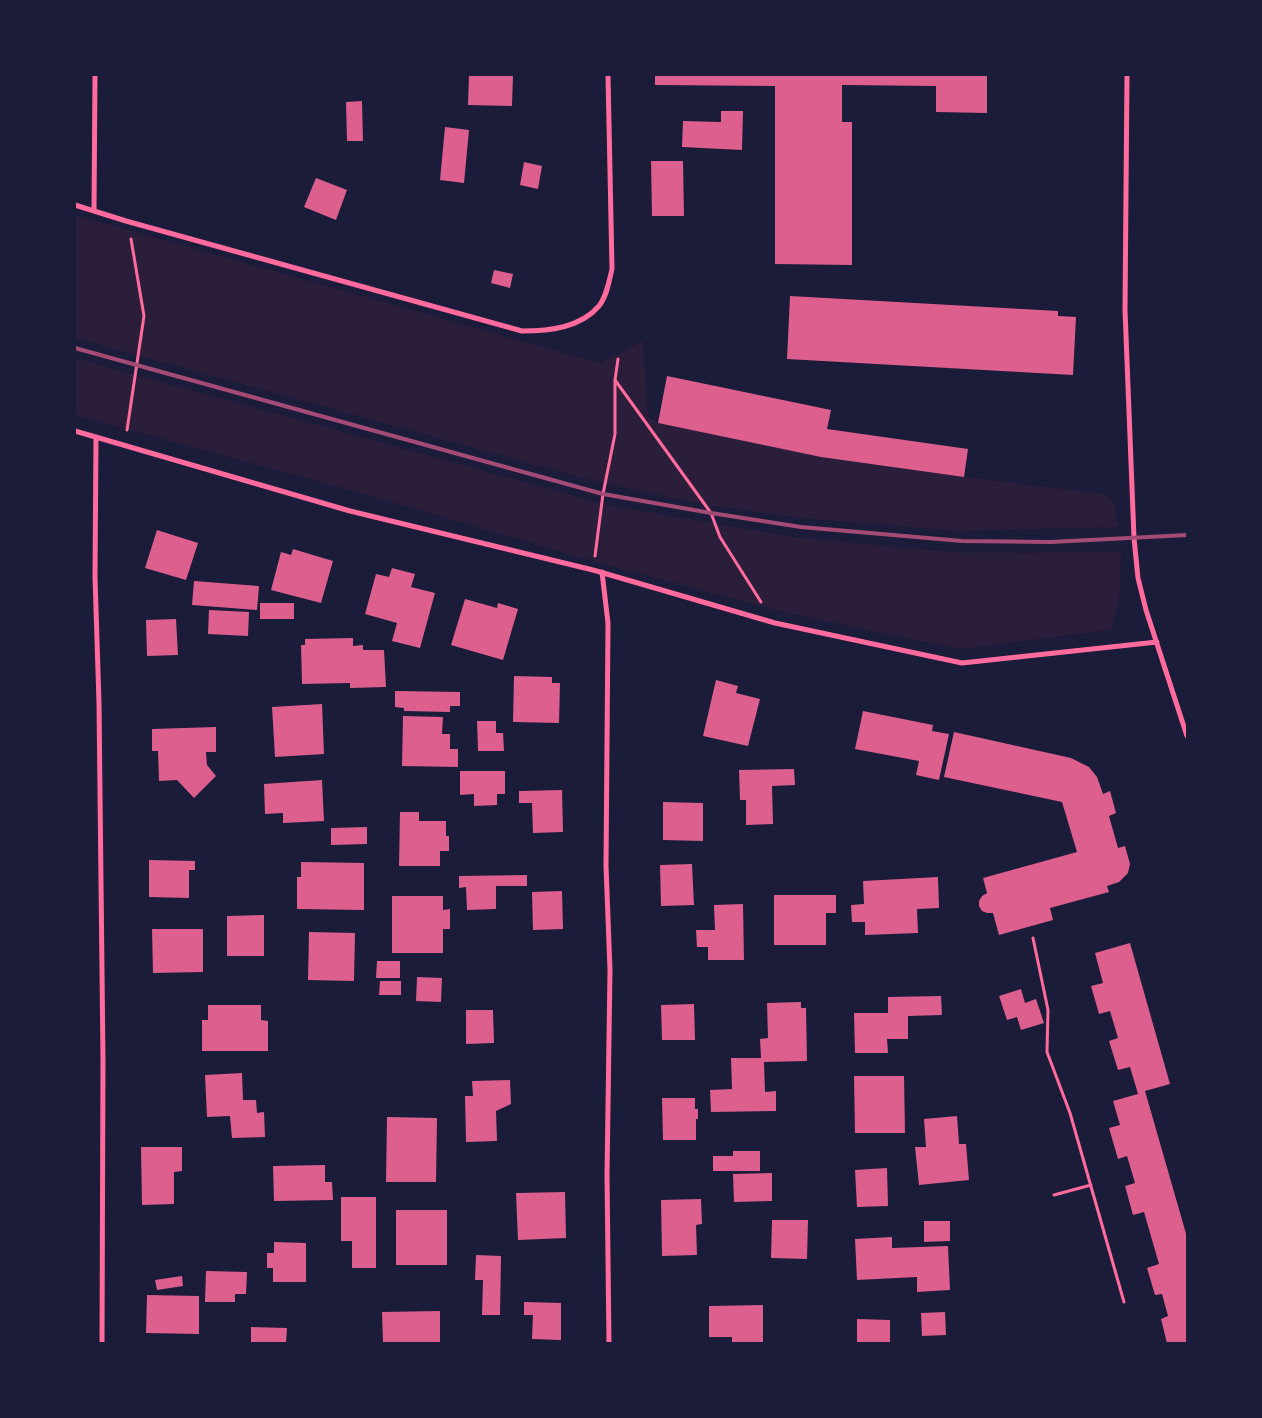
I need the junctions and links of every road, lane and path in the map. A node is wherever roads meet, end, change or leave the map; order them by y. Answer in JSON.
{"nodes":[{"id":1,"x":95,"y":75,"type":"edge"},
{"id":2,"x":608,"y":75,"type":"edge"},
{"id":3,"x":1127,"y":75,"type":"edge"},
{"id":4,"x":75,"y":205,"type":"edge"},
{"id":5,"x":94,"y":211,"type":"junction"},
{"id":6,"x":126,"y":221,"type":"junction"},
{"id":7,"x":618,"y":359,"type":"dead end"},
{"id":8,"x":615,"y":380,"type":"junction"},
{"id":9,"x":75,"y":431,"type":"edge"},
{"id":10,"x":96,"y":437,"type":"junction"},
{"id":11,"x":124,"y":445,"type":"junction"},
{"id":12,"x":593,"y":570,"type":"junction"},
{"id":13,"x":602,"y":572,"type":"junction"},
{"id":14,"x":775,"y":623,"type":"junction"},
{"id":15,"x":1157,"y":642,"type":"junction"},
{"id":16,"x":1187,"y":736,"type":"edge"},
{"id":17,"x":1033,"y":938,"type":"dead end"},
{"id":18,"x":1091,"y":1185,"type":"junction"},
{"id":19,"x":1054,"y":1195,"type":"dead end"},
{"id":20,"x":1124,"y":1302,"type":"dead end"},
{"id":21,"x":102,"y":1343,"type":"edge"},
{"id":22,"x":608,"y":1343,"type":"edge"}],
"edges":[{"from":1,"to":5,"type":"street"},
{"from":2,"to":6,"type":"street"},
{"from":3,"to":15,"type":"street"},
{"from":4,"to":5,"type":"street"},
{"from":5,"to":6,"type":"street"},
{"from":6,"to":11,"type":"path"},
{"from":7,"to":8,"type":"path"},
{"from":8,"to":12,"type":"path"},
{"from":8,"to":14,"type":"path"},
{"from":9,"to":10,"type":"street"},
{"from":10,"to":11,"type":"street"},
{"from":10,"to":21,"type":"street"},
{"from":11,"to":12,"type":"street"},
{"from":12,"to":13,"type":"street"},
{"from":13,"to":14,"type":"street"},
{"from":13,"to":22,"type":"street"},
{"from":14,"to":15,"type":"street"},
{"from":15,"to":16,"type":"street"},
{"from":17,"to":18,"type":"path"},
{"from":18,"to":19,"type":"path"},
{"from":18,"to":20,"type":"path"}]}
